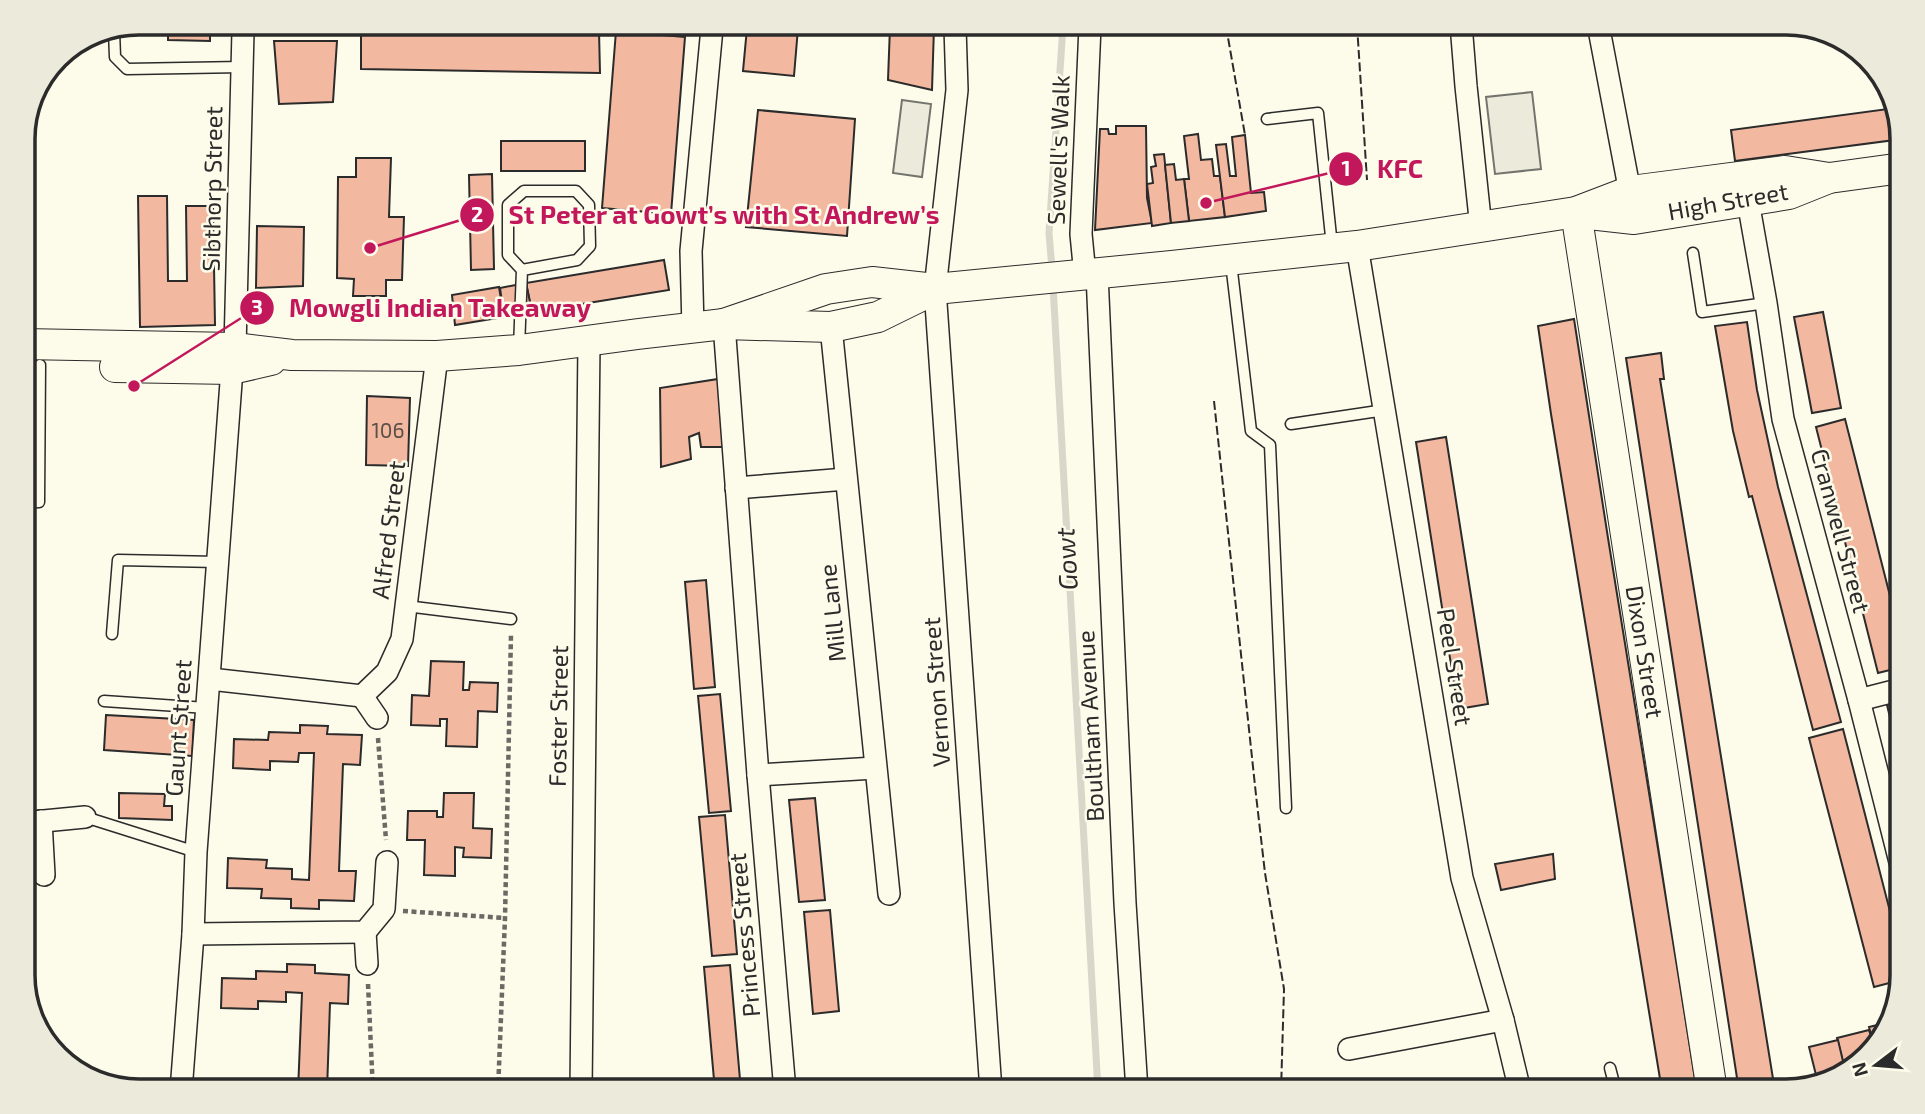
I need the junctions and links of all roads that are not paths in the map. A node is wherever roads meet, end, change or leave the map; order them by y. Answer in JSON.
{"nodes":[{"id":1,"x":243,"y":35,"type":"edge"},
{"id":2,"x":711,"y":35,"type":"edge"},
{"id":3,"x":955,"y":35,"type":"edge"},
{"id":4,"x":1090,"y":35,"type":"edge"},
{"id":5,"x":1462,"y":35,"type":"edge"},
{"id":6,"x":1600,"y":35,"type":"edge"},
{"id":7,"x":115,"y":39,"type":"edge"},
{"id":8,"x":242,"y":67,"type":"junction"},
{"id":9,"x":1267,"y":120,"type":"dead end"},
{"id":10,"x":1890,"y":170,"type":"edge"},
{"id":11,"x":1829,"y":178,"type":"junction"},
{"id":12,"x":1748,"y":201,"type":"junction"},
{"id":13,"x":1632,"y":205,"type":"junction"},
{"id":14,"x":1576,"y":212,"type":"junction"},
{"id":15,"x":1481,"y":228,"type":"junction"},
{"id":16,"x":1345,"y":247,"type":"junction"},
{"id":17,"x":1693,"y":253,"type":"dead end"},
{"id":18,"x":1230,"y":260,"type":"junction"},
{"id":19,"x":522,"y":270,"type":"junction"},
{"id":20,"x":1085,"y":275,"type":"junction"},
{"id":21,"x":935,"y":289,"type":"junction"},
{"id":22,"x":1766,"y":303,"type":"junction"},
{"id":23,"x":724,"y":324,"type":"junction"},
{"id":24,"x":831,"y":327,"type":"junction"},
{"id":25,"x":693,"y":328,"type":"junction"},
{"id":26,"x":589,"y":342,"type":"junction"},
{"id":27,"x":519,"y":351,"type":"junction"},
{"id":28,"x":437,"y":356,"type":"junction"},
{"id":29,"x":35,"y":358,"type":"edge"},
{"id":30,"x":233,"y":359,"type":"junction"},
{"id":31,"x":1385,"y":410,"type":"junction"},
{"id":32,"x":1291,"y":424,"type":"dead end"},
{"id":33,"x":35,"y":444,"type":"edge"},
{"id":34,"x":846,"y":479,"type":"junction"},
{"id":35,"x":736,"y":488,"type":"junction"},
{"id":36,"x":35,"y":502,"type":"edge"},
{"id":37,"x":218,"y":562,"type":"junction"},
{"id":38,"x":406,"y":606,"type":"junction"},
{"id":39,"x":511,"y":619,"type":"road end"},
{"id":40,"x":112,"y":634,"type":"dead end"},
{"id":41,"x":210,"y":679,"type":"junction"},
{"id":42,"x":1890,"y":692,"type":"edge"},
{"id":43,"x":362,"y":696,"type":"junction"},
{"id":44,"x":1859,"y":700,"type":"junction"},
{"id":45,"x":104,"y":701,"type":"dead end"},
{"id":46,"x":207,"y":708,"type":"junction"},
{"id":47,"x":377,"y":718,"type":"road end"},
{"id":48,"x":875,"y":768,"type":"junction"},
{"id":49,"x":758,"y":775,"type":"junction"},
{"id":50,"x":1286,"y":808,"type":"dead end"},
{"id":51,"x":85,"y":817,"type":"joint"},
{"id":52,"x":35,"y":822,"type":"edge"},
{"id":53,"x":1890,"y":823,"type":"edge"},
{"id":54,"x":35,"y":835,"type":"edge"},
{"id":55,"x":196,"y":852,"type":"junction"},
{"id":56,"x":387,"y":862,"type":"road end"},
{"id":57,"x":44,"y":875,"type":"dead end"},
{"id":58,"x":890,"y":894,"type":"dead end"},
{"id":59,"x":365,"y":932,"type":"junction"},
{"id":60,"x":193,"y":934,"type":"junction"},
{"id":61,"x":367,"y":964,"type":"road end"},
{"id":62,"x":1503,"y":1020,"type":"junction"},
{"id":63,"x":1349,"y":1049,"type":"dead end"},
{"id":64,"x":1610,"y":1068,"type":"dead end"},
{"id":65,"x":182,"y":1079,"type":"edge"},
{"id":66,"x":581,"y":1079,"type":"edge"},
{"id":67,"x":784,"y":1079,"type":"edge"},
{"id":68,"x":990,"y":1079,"type":"edge"},
{"id":69,"x":1136,"y":1079,"type":"edge"},
{"id":70,"x":1517,"y":1079,"type":"edge"},
{"id":71,"x":1613,"y":1079,"type":"edge"},
{"id":72,"x":1710,"y":1079,"type":"edge"}],
"edges":[{"from":1,"to":8,"type":"street","name":"Sibthorp Street"},
{"from":2,"to":25,"type":"street"},
{"from":3,"to":21,"type":"street","name":"Vernon Street"},
{"from":4,"to":20,"type":"street","name":"Sewell's Walk"},
{"from":5,"to":15,"type":"street"},
{"from":6,"to":13,"type":"street"},
{"from":7,"to":8,"type":"lane"},
{"from":8,"to":30,"type":"street","name":"Sibthorp Street"},
{"from":9,"to":16,"type":"lane"},
{"from":10,"to":11,"type":"street"},
{"from":11,"to":12,"type":"street","name":"High Street"},
{"from":11,"to":13,"type":"street","name":"High Street"},
{"from":12,"to":13,"type":"street","name":"High Street"},
{"from":12,"to":22,"type":"street","name":"Cranwell Street"},
{"from":13,"to":14,"type":"street","name":"High Street"},
{"from":14,"to":15,"type":"street","name":"High Street"},
{"from":14,"to":72,"type":"street","name":"Dixon Street"},
{"from":15,"to":16,"type":"street","name":"High Street"},
{"from":16,"to":18,"type":"street","name":"High Street"},
{"from":16,"to":31,"type":"street","name":"Peel Street"},
{"from":17,"to":22,"type":"lane"},
{"from":18,"to":20,"type":"street","name":"High Street"},
{"from":18,"to":50,"type":"lane"},
{"from":19,"to":19,"type":"lane"},
{"from":19,"to":27,"type":"lane"},
{"from":20,"to":21,"type":"street","name":"High Street"},
{"from":20,"to":69,"type":"street","name":"Boultham Avenue"},
{"from":21,"to":23,"type":"street"},
{"from":21,"to":24,"type":"street"},
{"from":21,"to":68,"type":"street","name":"Vernon Street"},
{"from":22,"to":44,"type":"street","name":"Cranwell Street"},
{"from":23,"to":24,"type":"street"},
{"from":23,"to":25,"type":"street"},
{"from":23,"to":35,"type":"street","name":"Princess Street"},
{"from":24,"to":34,"type":"street","name":"Mill Lane"},
{"from":25,"to":26,"type":"street"},
{"from":26,"to":27,"type":"street"},
{"from":26,"to":66,"type":"street","name":"Foster Street"},
{"from":27,"to":28,"type":"street"},
{"from":28,"to":30,"type":"street"},
{"from":28,"to":38,"type":"street","name":"Alfred Street"},
{"from":29,"to":30,"type":"street"},
{"from":30,"to":37,"type":"street","name":"Gaunt Street"},
{"from":31,"to":32,"type":"lane"},
{"from":31,"to":62,"type":"street","name":"Peel Street"},
{"from":33,"to":36,"type":"lane"},
{"from":34,"to":35,"type":"street"},
{"from":34,"to":48,"type":"street","name":"Mill Lane"},
{"from":35,"to":49,"type":"street","name":"Princess Street"},
{"from":37,"to":40,"type":"lane"},
{"from":37,"to":41,"type":"street","name":"Gaunt Street"},
{"from":38,"to":39,"type":"lane"},
{"from":38,"to":43,"type":"street","name":"Alfred Street"},
{"from":41,"to":43,"type":"street"},
{"from":41,"to":46,"type":"street","name":"Gaunt Street"},
{"from":42,"to":44,"type":"street"},
{"from":43,"to":47,"type":"street"},
{"from":44,"to":53,"type":"street","name":"Cranwell Street"},
{"from":45,"to":46,"type":"lane"},
{"from":46,"to":55,"type":"street","name":"Gaunt Street"},
{"from":48,"to":49,"type":"street"},
{"from":48,"to":58,"type":"street","name":"Mill Lane"},
{"from":49,"to":67,"type":"street","name":"Princess Street"},
{"from":51,"to":52,"type":"street"},
{"from":51,"to":55,"type":"lane"},
{"from":54,"to":57,"type":"street"},
{"from":55,"to":60,"type":"street","name":"Gaunt Street"},
{"from":56,"to":59,"type":"street"},
{"from":59,"to":60,"type":"street"},
{"from":59,"to":61,"type":"street"},
{"from":60,"to":65,"type":"street","name":"Gaunt Street"},
{"from":62,"to":63,"type":"street"},
{"from":62,"to":70,"type":"street","name":"Peel Street"},
{"from":64,"to":71,"type":"lane"}]}
